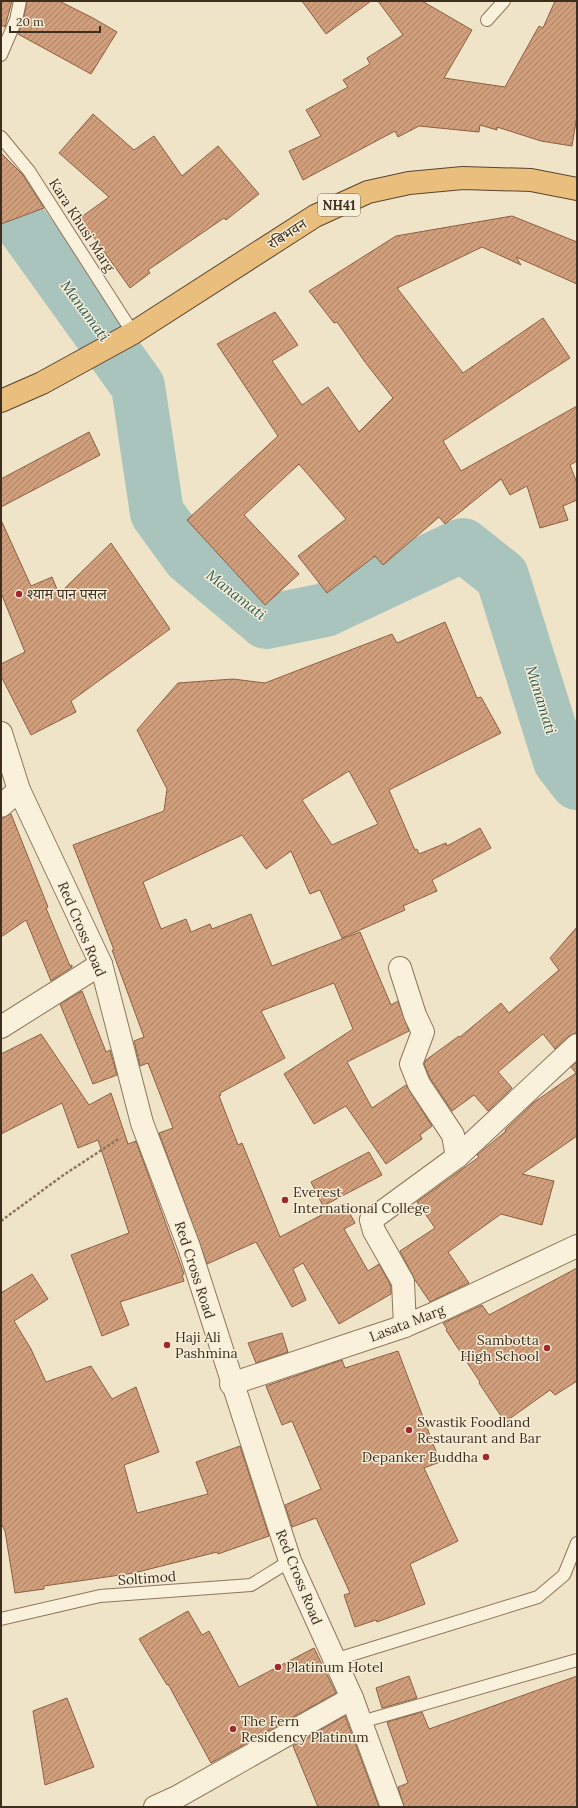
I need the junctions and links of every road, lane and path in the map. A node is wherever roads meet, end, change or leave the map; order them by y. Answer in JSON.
{"nodes":[{"id":1,"x":20,"y":1,"type":"edge"},
{"id":2,"x":504,"y":1,"type":"edge"},
{"id":3,"x":487,"y":20,"type":"dead end"},
{"id":4,"x":1,"y":55,"type":"edge"},
{"id":5,"x":1,"y":137,"type":"edge"},
{"id":6,"x":577,"y":189,"type":"edge"},
{"id":7,"x":133,"y":333,"type":"junction"},
{"id":8,"x":1,"y":401,"type":"edge"},
{"id":9,"x":1,"y":733,"type":"edge"},
{"id":10,"x":19,"y":790,"type":"junction"},
{"id":11,"x":1,"y":806,"type":"edge"},
{"id":12,"x":101,"y":964,"type":"junction"},
{"id":13,"x":400,"y":968,"type":"dead end"},
{"id":14,"x":1,"y":1027,"type":"edge"},
{"id":15,"x":577,"y":1045,"type":"edge"},
{"id":16,"x":142,"y":1123,"type":"junction"},
{"id":17,"x":456,"y":1156,"type":"junction"},
{"id":18,"x":1,"y":1221,"type":"edge"},
{"id":19,"x":577,"y":1246,"type":"edge"},
{"id":20,"x":405,"y":1326,"type":"junction"},
{"id":21,"x":231,"y":1384,"type":"junction"},
{"id":22,"x":577,"y":1543,"type":"edge"},
{"id":23,"x":290,"y":1561,"type":"junction"},
{"id":24,"x":1,"y":1619,"type":"edge"},
{"id":25,"x":334,"y":1660,"type":"junction"},
{"id":26,"x":577,"y":1660,"type":"edge"},
{"id":27,"x":352,"y":1698,"type":"junction"},
{"id":28,"x":361,"y":1722,"type":"junction"},
{"id":29,"x":155,"y":1807,"type":"edge"},
{"id":30,"x":392,"y":1807,"type":"edge"}],
"edges":[{"from":1,"to":4,"type":"lane"},
{"from":2,"to":3,"type":"lane"},
{"from":5,"to":7,"type":"lane","name":"Kara Khusi Marg"},
{"from":6,"to":7,"type":"highway","name":"रबिभवन","number":"NH41"},
{"from":7,"to":8,"type":"highway","number":"NH41"},
{"from":9,"to":10,"type":"street","name":"Red Cross Road"},
{"from":10,"to":11,"type":"street"},
{"from":10,"to":12,"type":"street","name":"Red Cross Road"},
{"from":12,"to":14,"type":"street"},
{"from":12,"to":16,"type":"street","name":"Red Cross Road"},
{"from":13,"to":17,"type":"street"},
{"from":15,"to":17,"type":"street"},
{"from":16,"to":18,"type":"path"},
{"from":16,"to":21,"type":"street","name":"Red Cross Road"},
{"from":17,"to":20,"type":"street"},
{"from":19,"to":20,"type":"street","name":"Lasata Marg"},
{"from":20,"to":21,"type":"street","name":"Lasata Marg"},
{"from":21,"to":23,"type":"street","name":"Red Cross Road"},
{"from":22,"to":25,"type":"lane"},
{"from":23,"to":24,"type":"lane","name":"Soltimod"},
{"from":23,"to":25,"type":"street","name":"Red Cross Road"},
{"from":25,"to":27,"type":"street","name":"Red Cross Road"},
{"from":26,"to":28,"type":"lane"},
{"from":27,"to":28,"type":"street","name":"Red Cross Road"},
{"from":27,"to":29,"type":"street"},
{"from":28,"to":30,"type":"street","name":"Red Cross Road"}]}
